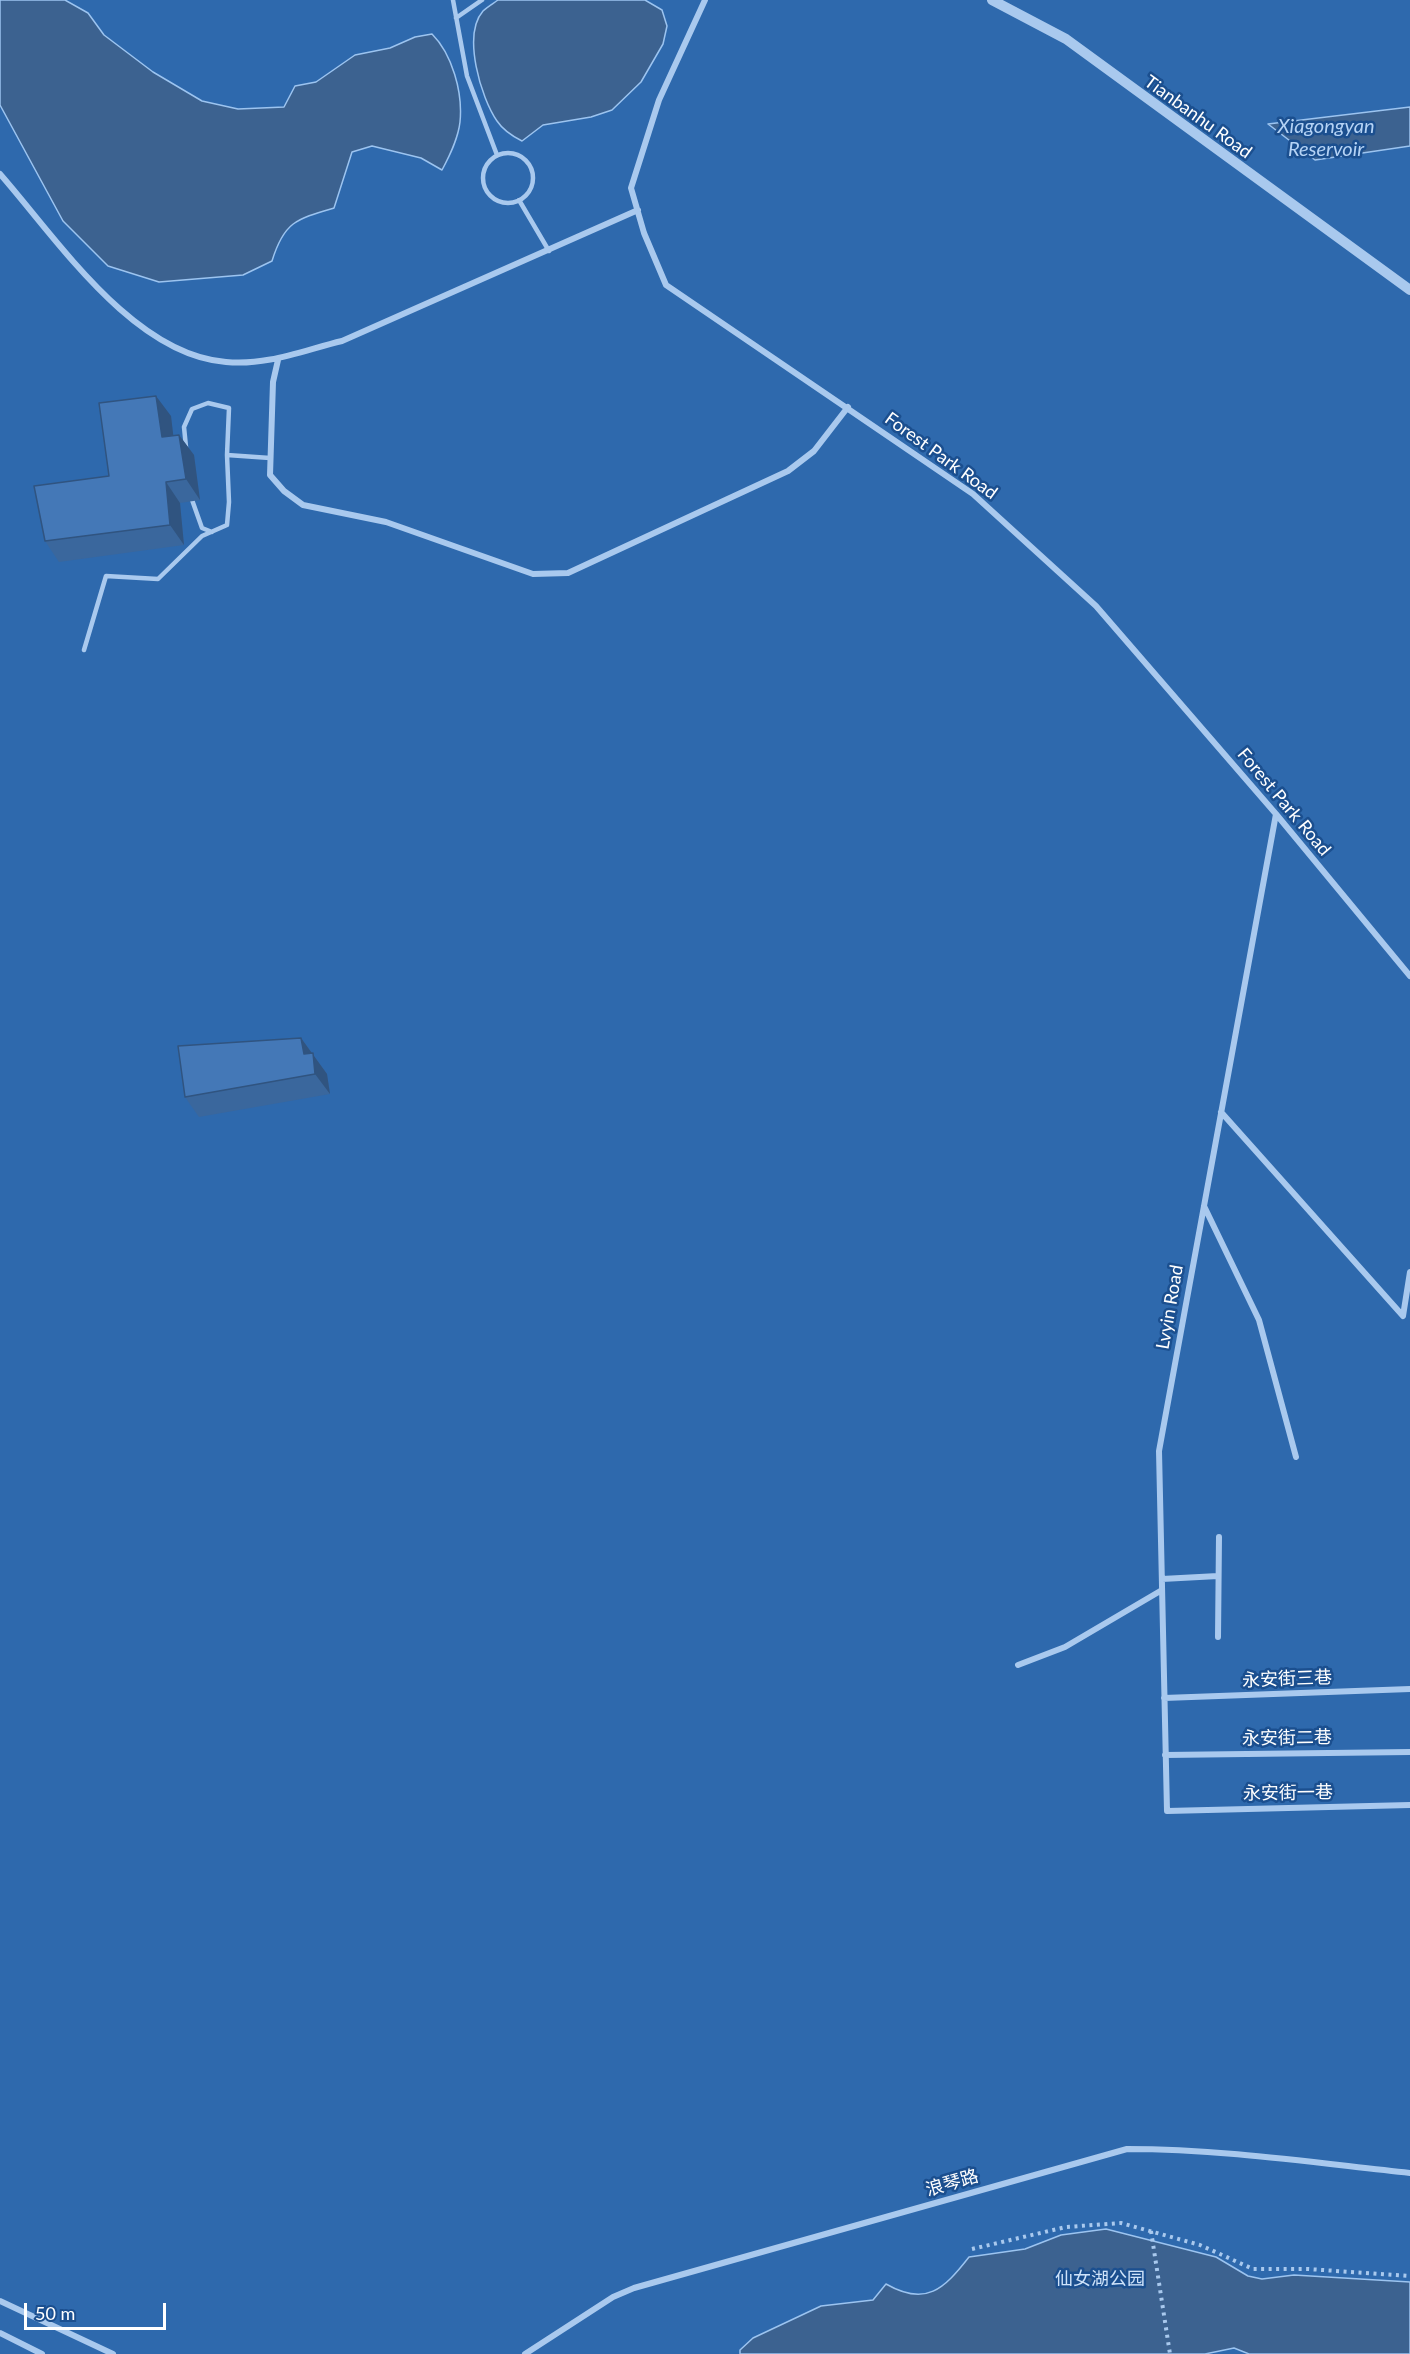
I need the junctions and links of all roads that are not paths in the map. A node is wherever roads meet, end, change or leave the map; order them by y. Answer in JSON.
{"nodes":[{"id":1,"x":453,"y":0,"type":"edge"},
{"id":2,"x":482,"y":0,"type":"edge"},
{"id":3,"x":705,"y":0,"type":"edge"},
{"id":4,"x":992,"y":0,"type":"edge"},
{"id":5,"x":456,"y":18,"type":"junction"},
{"id":6,"x":497,"y":155,"type":"junction"},
{"id":7,"x":0,"y":174,"type":"edge"},
{"id":8,"x":519,"y":200,"type":"junction"},
{"id":9,"x":638,"y":210,"type":"junction"},
{"id":10,"x":549,"y":251,"type":"junction"},
{"id":11,"x":1410,"y":290,"type":"edge"},
{"id":12,"x":278,"y":360,"type":"junction"},
{"id":13,"x":848,"y":407,"type":"junction"},
{"id":14,"x":227,"y":455,"type":"junction"},
{"id":15,"x":186,"y":458,"type":"dead end"},
{"id":16,"x":270,"y":458,"type":"junction"},
{"id":17,"x":190,"y":492,"type":"dead end"},
{"id":18,"x":212,"y":532,"type":"junction"},
{"id":19,"x":84,"y":650,"type":"dead end"},
{"id":20,"x":1276,"y":814,"type":"junction"},
{"id":21,"x":1410,"y":976,"type":"edge"},
{"id":22,"x":1221,"y":1112,"type":"junction"},
{"id":23,"x":1204,"y":1205,"type":"junction"},
{"id":24,"x":1410,"y":1272,"type":"edge"},
{"id":25,"x":1296,"y":1457,"type":"dead end"},
{"id":26,"x":1219,"y":1537,"type":"dead end"},
{"id":27,"x":1218,"y":1576,"type":"junction"},
{"id":28,"x":1161,"y":1579,"type":"junction"},
{"id":29,"x":1162,"y":1590,"type":"junction"},
{"id":30,"x":1218,"y":1637,"type":"dead end"},
{"id":31,"x":1018,"y":1665,"type":"dead end"},
{"id":32,"x":1410,"y":1689,"type":"edge"},
{"id":33,"x":1164,"y":1698,"type":"junction"},
{"id":34,"x":1410,"y":1752,"type":"edge"},
{"id":35,"x":1165,"y":1755,"type":"junction"},
{"id":36,"x":1410,"y":1805,"type":"edge"},
{"id":37,"x":1167,"y":1811,"type":"joint"},
{"id":38,"x":1410,"y":2174,"type":"edge"},
{"id":39,"x":0,"y":2301,"type":"edge"},
{"id":40,"x":0,"y":2333,"type":"edge"},
{"id":41,"x":42,"y":2354,"type":"edge"},
{"id":42,"x":112,"y":2354,"type":"edge"},
{"id":43,"x":525,"y":2354,"type":"edge"}],
"edges":[{"from":1,"to":5,"type":"lane"},
{"from":2,"to":5,"type":"lane"},
{"from":3,"to":9,"type":"street","name":"Forest Park Road"},
{"from":4,"to":11,"type":"street","name":"Tianbanhu Road"},
{"from":5,"to":6,"type":"lane"},
{"from":6,"to":8,"type":"lane"},
{"from":6,"to":8,"type":"lane"},
{"from":7,"to":12,"type":"street"},
{"from":8,"to":10,"type":"lane"},
{"from":9,"to":10,"type":"street"},
{"from":9,"to":13,"type":"street","name":"Forest Park Road"},
{"from":10,"to":12,"type":"street"},
{"from":12,"to":16,"type":"street"},
{"from":13,"to":16,"type":"street"},
{"from":13,"to":20,"type":"street","name":"Forest Park Road"},
{"from":14,"to":15,"type":"lane"},
{"from":14,"to":16,"type":"lane"},
{"from":14,"to":18,"type":"lane"},
{"from":17,"to":18,"type":"lane"},
{"from":18,"to":19,"type":"lane"},
{"from":20,"to":21,"type":"street","name":"Forest Park Road"},
{"from":20,"to":22,"type":"street","name":"Lvyin Road"},
{"from":22,"to":23,"type":"street","name":"Lvyin Road"},
{"from":22,"to":24,"type":"street"},
{"from":23,"to":25,"type":"street"},
{"from":23,"to":28,"type":"street","name":"Lvyin Road"},
{"from":26,"to":27,"type":"street"},
{"from":27,"to":28,"type":"street"},
{"from":27,"to":30,"type":"street"},
{"from":28,"to":29,"type":"street","name":"Lvyin Road"},
{"from":29,"to":31,"type":"street"},
{"from":29,"to":33,"type":"street","name":"Lvyin Road"},
{"from":32,"to":33,"type":"street","name":"永安街三巷"},
{"from":33,"to":35,"type":"street","name":"Lvyin Road"},
{"from":34,"to":35,"type":"street","name":"永安街二巷"},
{"from":35,"to":37,"type":"street","name":"Lvyin Road"},
{"from":36,"to":37,"type":"street","name":"永安街一巷"},
{"from":38,"to":43,"type":"street","name":"浪琴路"},
{"from":39,"to":42,"type":"street"},
{"from":40,"to":41,"type":"street"}]}
